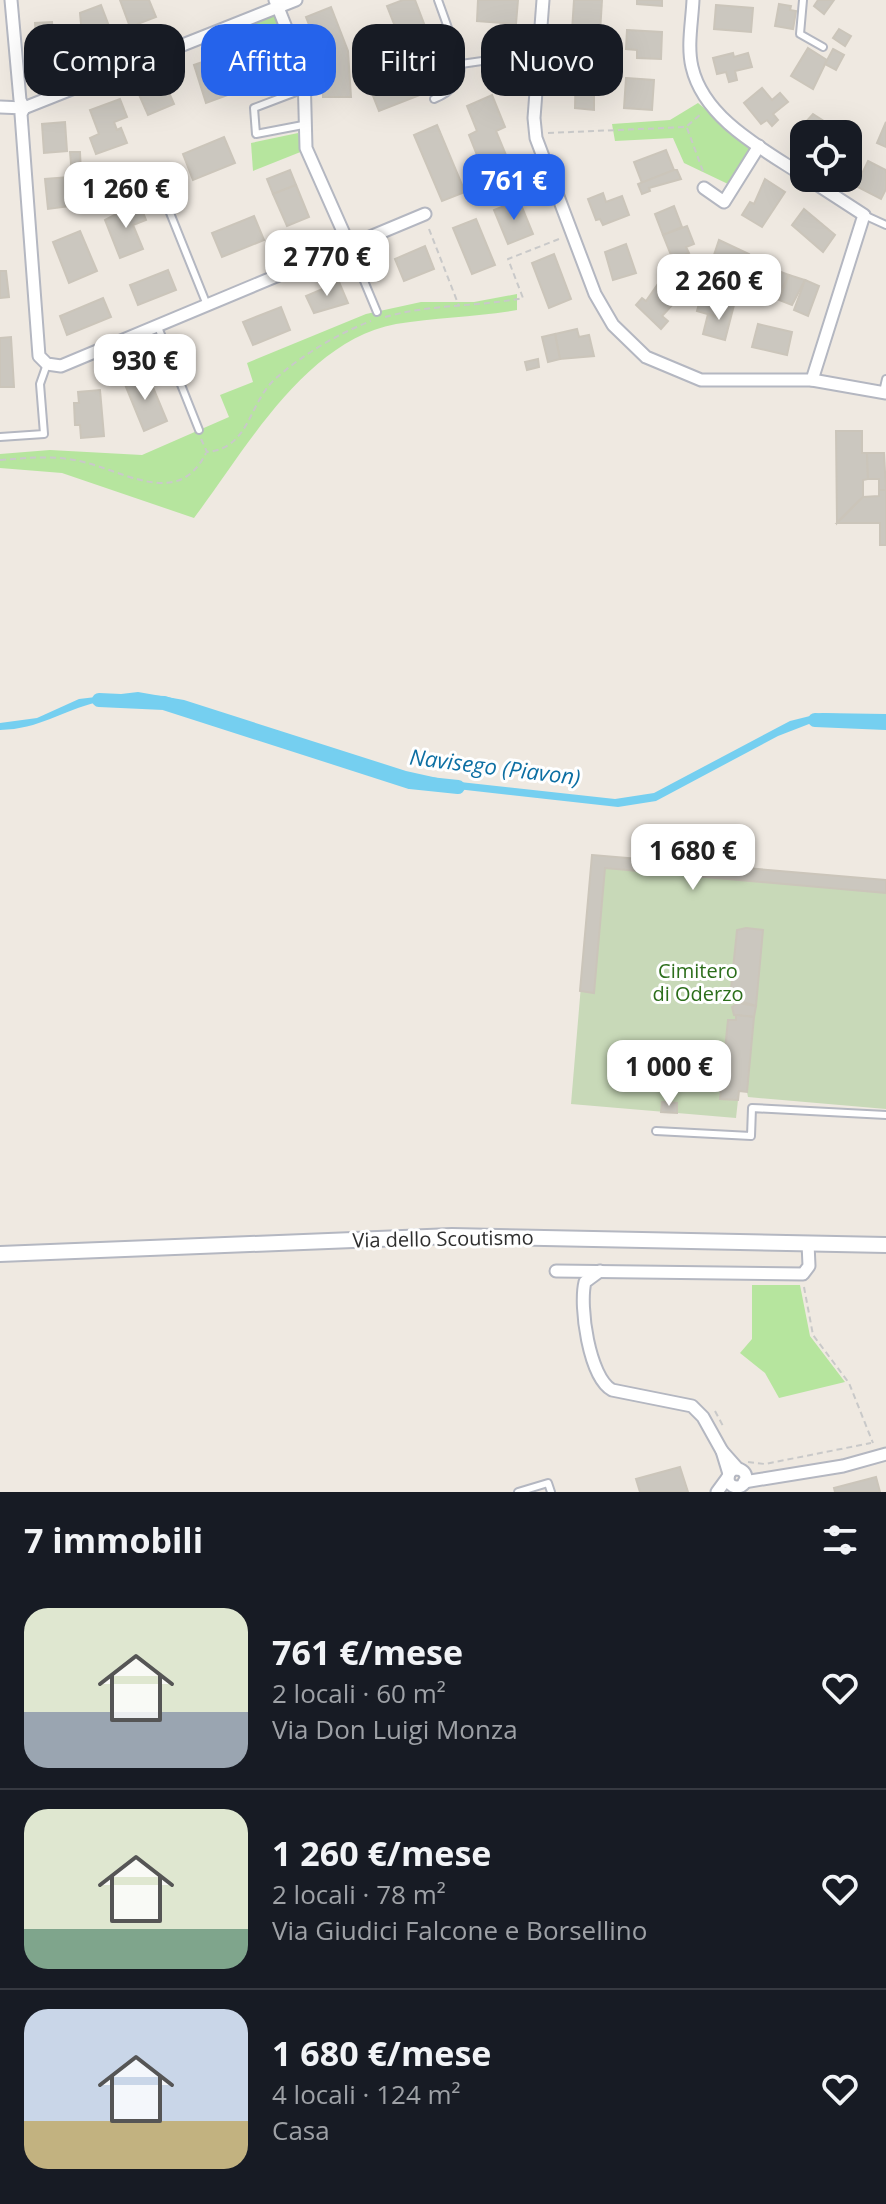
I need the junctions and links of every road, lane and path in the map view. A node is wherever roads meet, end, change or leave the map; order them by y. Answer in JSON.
{"nodes":[{"id":1,"x":11,"y":0,"type":"edge"},
{"id":2,"x":296,"y":0,"type":"edge"},
{"id":3,"x":438,"y":0,"type":"edge"},
{"id":4,"x":543,"y":0,"type":"edge"},
{"id":5,"x":693,"y":0,"type":"edge"},
{"id":6,"x":803,"y":0,"type":"edge"},
{"id":7,"x":276,"y":4,"type":"edge"},
{"id":8,"x":284,"y":24,"type":"edge"},
{"id":9,"x":447,"y":24,"type":"edge"},
{"id":10,"x":541,"y":24,"type":"edge"},
{"id":11,"x":823,"y":47,"type":"dead end"},
{"id":12,"x":286,"y":96,"type":"edge"},
{"id":13,"x":304,"y":96,"type":"edge"},
{"id":14,"x":440,"y":96,"type":"edge"},
{"id":15,"x":537,"y":96,"type":"edge"},
{"id":16,"x":434,"y":99,"type":"dead end"},
{"id":17,"x":711,"y":106,"type":"junction"},
{"id":18,"x":0,"y":107,"type":"edge"},
{"id":19,"x":24,"y":108,"type":"junction"},
{"id":20,"x":303,"y":125,"type":"junction"},
{"id":21,"x":686,"y":127,"type":"junction"},
{"id":22,"x":536,"y":134,"type":"junction"},
{"id":23,"x":759,"y":146,"type":"junction"},
{"id":24,"x":790,"y":166,"type":"edge"},
{"id":25,"x":158,"y":183,"type":"dead end"},
{"id":26,"x":704,"y":188,"type":"joint"},
{"id":27,"x":829,"y":192,"type":"edge"},
{"id":28,"x":425,"y":214,"type":"dead end"},
{"id":29,"x":864,"y":215,"type":"junction"},
{"id":30,"x":886,"y":225,"type":"edge"},
{"id":31,"x":429,"y":229,"type":"dead end"},
{"id":32,"x":571,"y":234,"type":"junction"},
{"id":33,"x":349,"y":245,"type":"junction"},
{"id":34,"x":207,"y":305,"type":"junction"},
{"id":35,"x":460,"y":307,"type":"junction"},
{"id":36,"x":377,"y":312,"type":"dead end"},
{"id":37,"x":158,"y":327,"type":"junction"},
{"id":38,"x":47,"y":364,"type":"junction"},
{"id":39,"x":886,"y":379,"type":"edge"},
{"id":40,"x":812,"y":380,"type":"junction"},
{"id":41,"x":884,"y":392,"type":"edge"},
{"id":42,"x":199,"y":430,"type":"joint"},
{"id":43,"x":0,"y":437,"type":"edge"},
{"id":44,"x":207,"y":452,"type":"junction"},
{"id":45,"x":0,"y":460,"type":"edge"},
{"id":46,"x":886,"y":1115,"type":"edge"},
{"id":47,"x":656,"y":1131,"type":"dead end"},
{"id":48,"x":808,"y":1243,"type":"junction"},
{"id":49,"x":886,"y":1245,"type":"edge"},
{"id":50,"x":0,"y":1254,"type":"edge"},
{"id":51,"x":556,"y":1271,"type":"dead end"},
{"id":52,"x":601,"y":1271,"type":"junction"},
{"id":53,"x":803,"y":1274,"type":"junction"},
{"id":54,"x":710,"y":1409,"type":"dead end"},
{"id":55,"x":726,"y":1431,"type":"dead end"},
{"id":56,"x":872,"y":1442,"type":"junction"},
{"id":57,"x":882,"y":1455,"type":"edge"},
{"id":58,"x":733,"y":1478,"type":"edge"},
{"id":59,"x":518,"y":1492,"type":"edge"},
{"id":60,"x":551,"y":1492,"type":"edge"}],
"edges":[{"from":1,"to":19,"type":"street"},
{"from":2,"to":7,"type":"street"},
{"from":3,"to":9,"type":"lane"},
{"from":4,"to":10,"type":"street"},
{"from":5,"to":17,"type":"street"},
{"from":6,"to":11,"type":"lane"},
{"from":7,"to":8,"type":"street"},
{"from":7,"to":19,"type":"street"},
{"from":12,"to":20,"type":"lane"},
{"from":13,"to":20,"type":"street"},
{"from":14,"to":16,"type":"lane"},
{"from":15,"to":22,"type":"street"},
{"from":17,"to":21,"type":"path"},
{"from":17,"to":23,"type":"street"},
{"from":18,"to":19,"type":"street"},
{"from":19,"to":38,"type":"street"},
{"from":20,"to":33,"type":"street"},
{"from":21,"to":22,"type":"path"},
{"from":21,"to":26,"type":"path"},
{"from":22,"to":32,"type":"street"},
{"from":23,"to":24,"type":"street"},
{"from":23,"to":26,"type":"street"},
{"from":25,"to":34,"type":"lane"},
{"from":27,"to":29,"type":"street"},
{"from":28,"to":33,"type":"street"},
{"from":29,"to":30,"type":"lane"},
{"from":29,"to":40,"type":"street"},
{"from":31,"to":35,"type":"path"},
{"from":32,"to":35,"type":"path"},
{"from":32,"to":40,"type":"street"},
{"from":33,"to":34,"type":"street"},
{"from":33,"to":36,"type":"lane"},
{"from":34,"to":37,"type":"street"},
{"from":35,"to":44,"type":"path"},
{"from":37,"to":38,"type":"street"},
{"from":37,"to":42,"type":"lane"},
{"from":38,"to":43,"type":"lane"},
{"from":39,"to":41,"type":"lane"},
{"from":40,"to":41,"type":"street"},
{"from":42,"to":44,"type":"path"},
{"from":44,"to":45,"type":"path"},
{"from":46,"to":47,"type":"lane"},
{"from":48,"to":49,"type":"street","name":"Via dello Scoutismo"},
{"from":48,"to":50,"type":"street","name":"Via dello Scoutismo"},
{"from":48,"to":53,"type":"street"},
{"from":51,"to":52,"type":"street"},
{"from":52,"to":53,"type":"street"},
{"from":52,"to":58,"type":"street"},
{"from":53,"to":56,"type":"path"},
{"from":54,"to":55,"type":"path"},
{"from":56,"to":57,"type":"path"},
{"from":56,"to":58,"type":"path"},
{"from":57,"to":58,"type":"street"},
{"from":59,"to":60,"type":"lane"}]}
